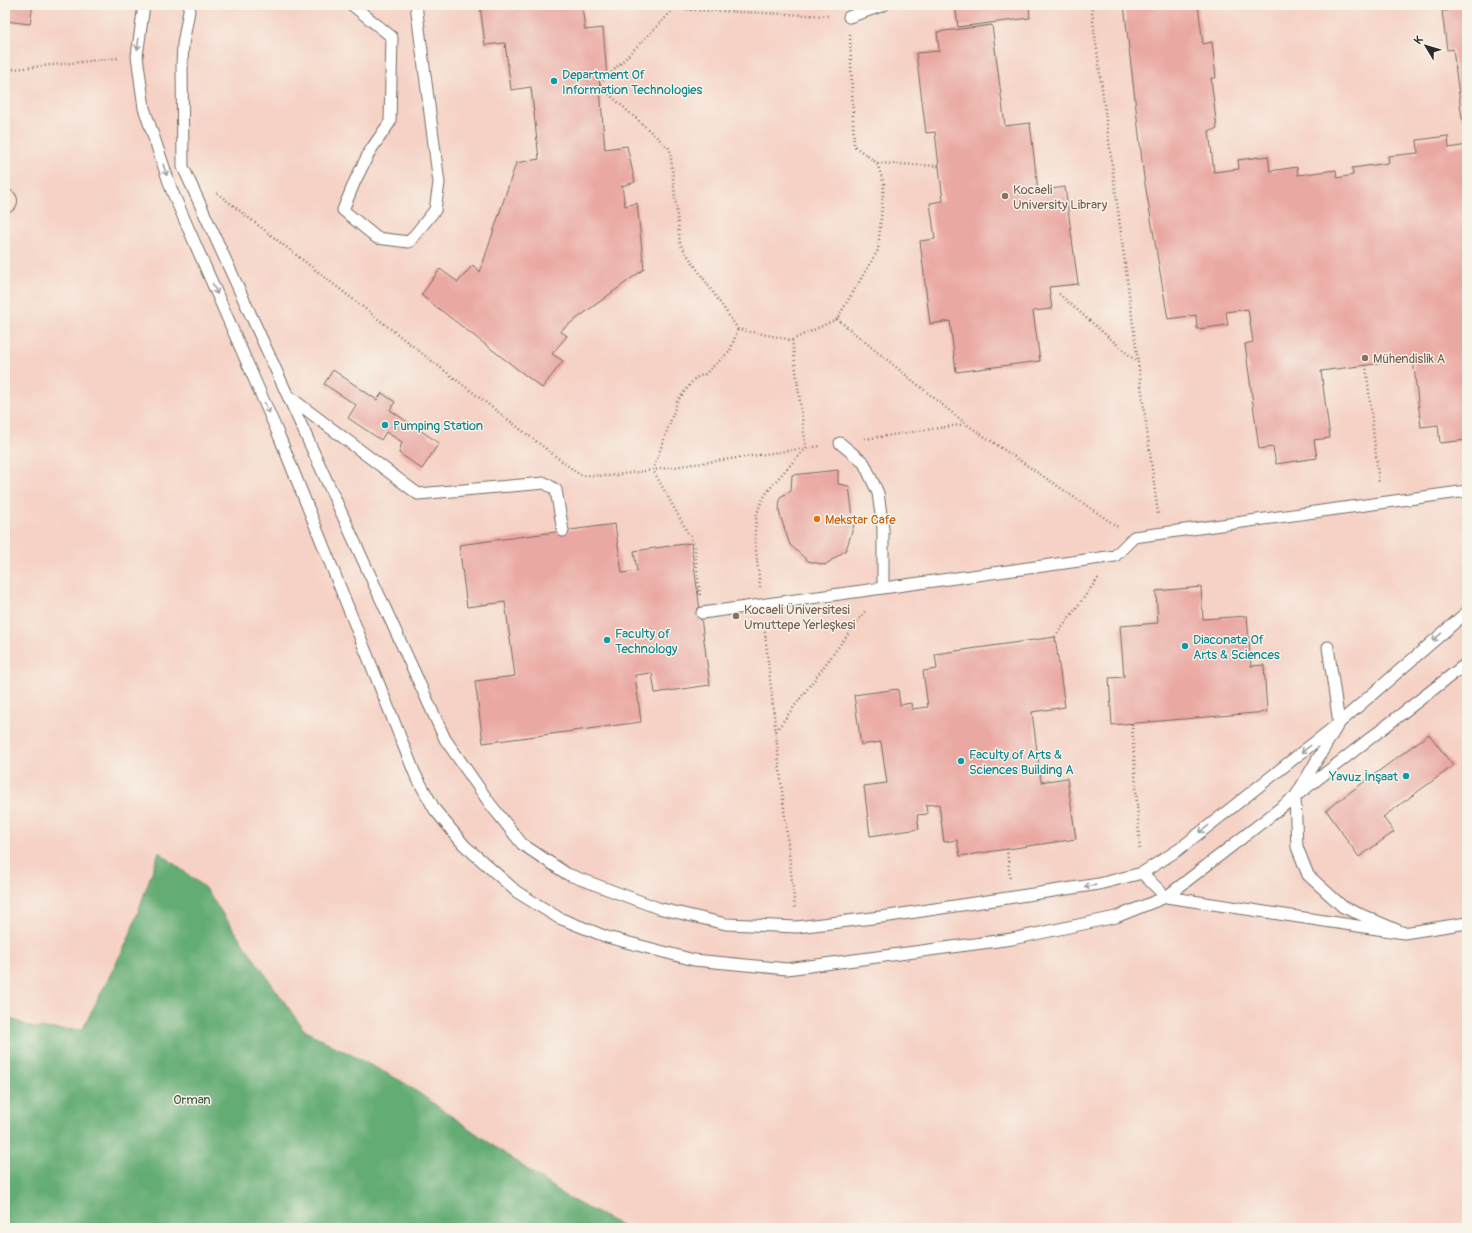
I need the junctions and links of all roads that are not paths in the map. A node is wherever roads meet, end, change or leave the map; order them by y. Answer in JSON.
{"nodes":[{"id":1,"x":144,"y":5,"type":"edge"},
{"id":2,"x":190,"y":5,"type":"edge"},
{"id":3,"x":352,"y":5,"type":"edge"},
{"id":4,"x":416,"y":5,"type":"edge"},
{"id":5,"x":884,"y":5,"type":"edge"},
{"id":6,"x":849,"y":17,"type":"road end"},
{"id":7,"x":288,"y":397,"type":"junction"},
{"id":8,"x":840,"y":443,"type":"road end"},
{"id":9,"x":1467,"y":491,"type":"edge"},
{"id":10,"x":563,"y":531,"type":"dead end"},
{"id":11,"x":883,"y":588,"type":"junction"},
{"id":12,"x":1467,"y":612,"type":"edge"},
{"id":13,"x":702,"y":613,"type":"road end"},
{"id":14,"x":1328,"y":647,"type":"dead end"},
{"id":15,"x":1467,"y":663,"type":"edge"},
{"id":16,"x":1338,"y":723,"type":"junction"},
{"id":17,"x":1295,"y":797,"type":"junction"},
{"id":18,"x":1142,"y":874,"type":"junction"},
{"id":19,"x":1166,"y":897,"type":"junction"},
{"id":20,"x":1467,"y":923,"type":"edge"},
{"id":21,"x":1404,"y":933,"type":"junction"}],
"edges":[{"from":1,"to":19,"type":"lane","one_way":true},
{"from":2,"to":7,"type":"lane"},
{"from":3,"to":4,"type":"lane"},
{"from":5,"to":6,"type":"lane"},
{"from":7,"to":10,"type":"lane"},
{"from":18,"to":7,"type":"lane","one_way":true},
{"from":8,"to":11,"type":"lane"},
{"from":9,"to":11,"type":"lane"},
{"from":11,"to":13,"type":"lane"},
{"from":12,"to":16,"type":"lane","one_way":true},
{"from":14,"to":16,"type":"lane"},
{"from":15,"to":17,"type":"lane"},
{"from":16,"to":17,"type":"lane"},
{"from":16,"to":18,"type":"lane","one_way":true},
{"from":17,"to":19,"type":"lane"},
{"from":17,"to":21,"type":"lane"},
{"from":18,"to":19,"type":"lane"},
{"from":19,"to":21,"type":"lane"},
{"from":20,"to":21,"type":"lane"}]}
